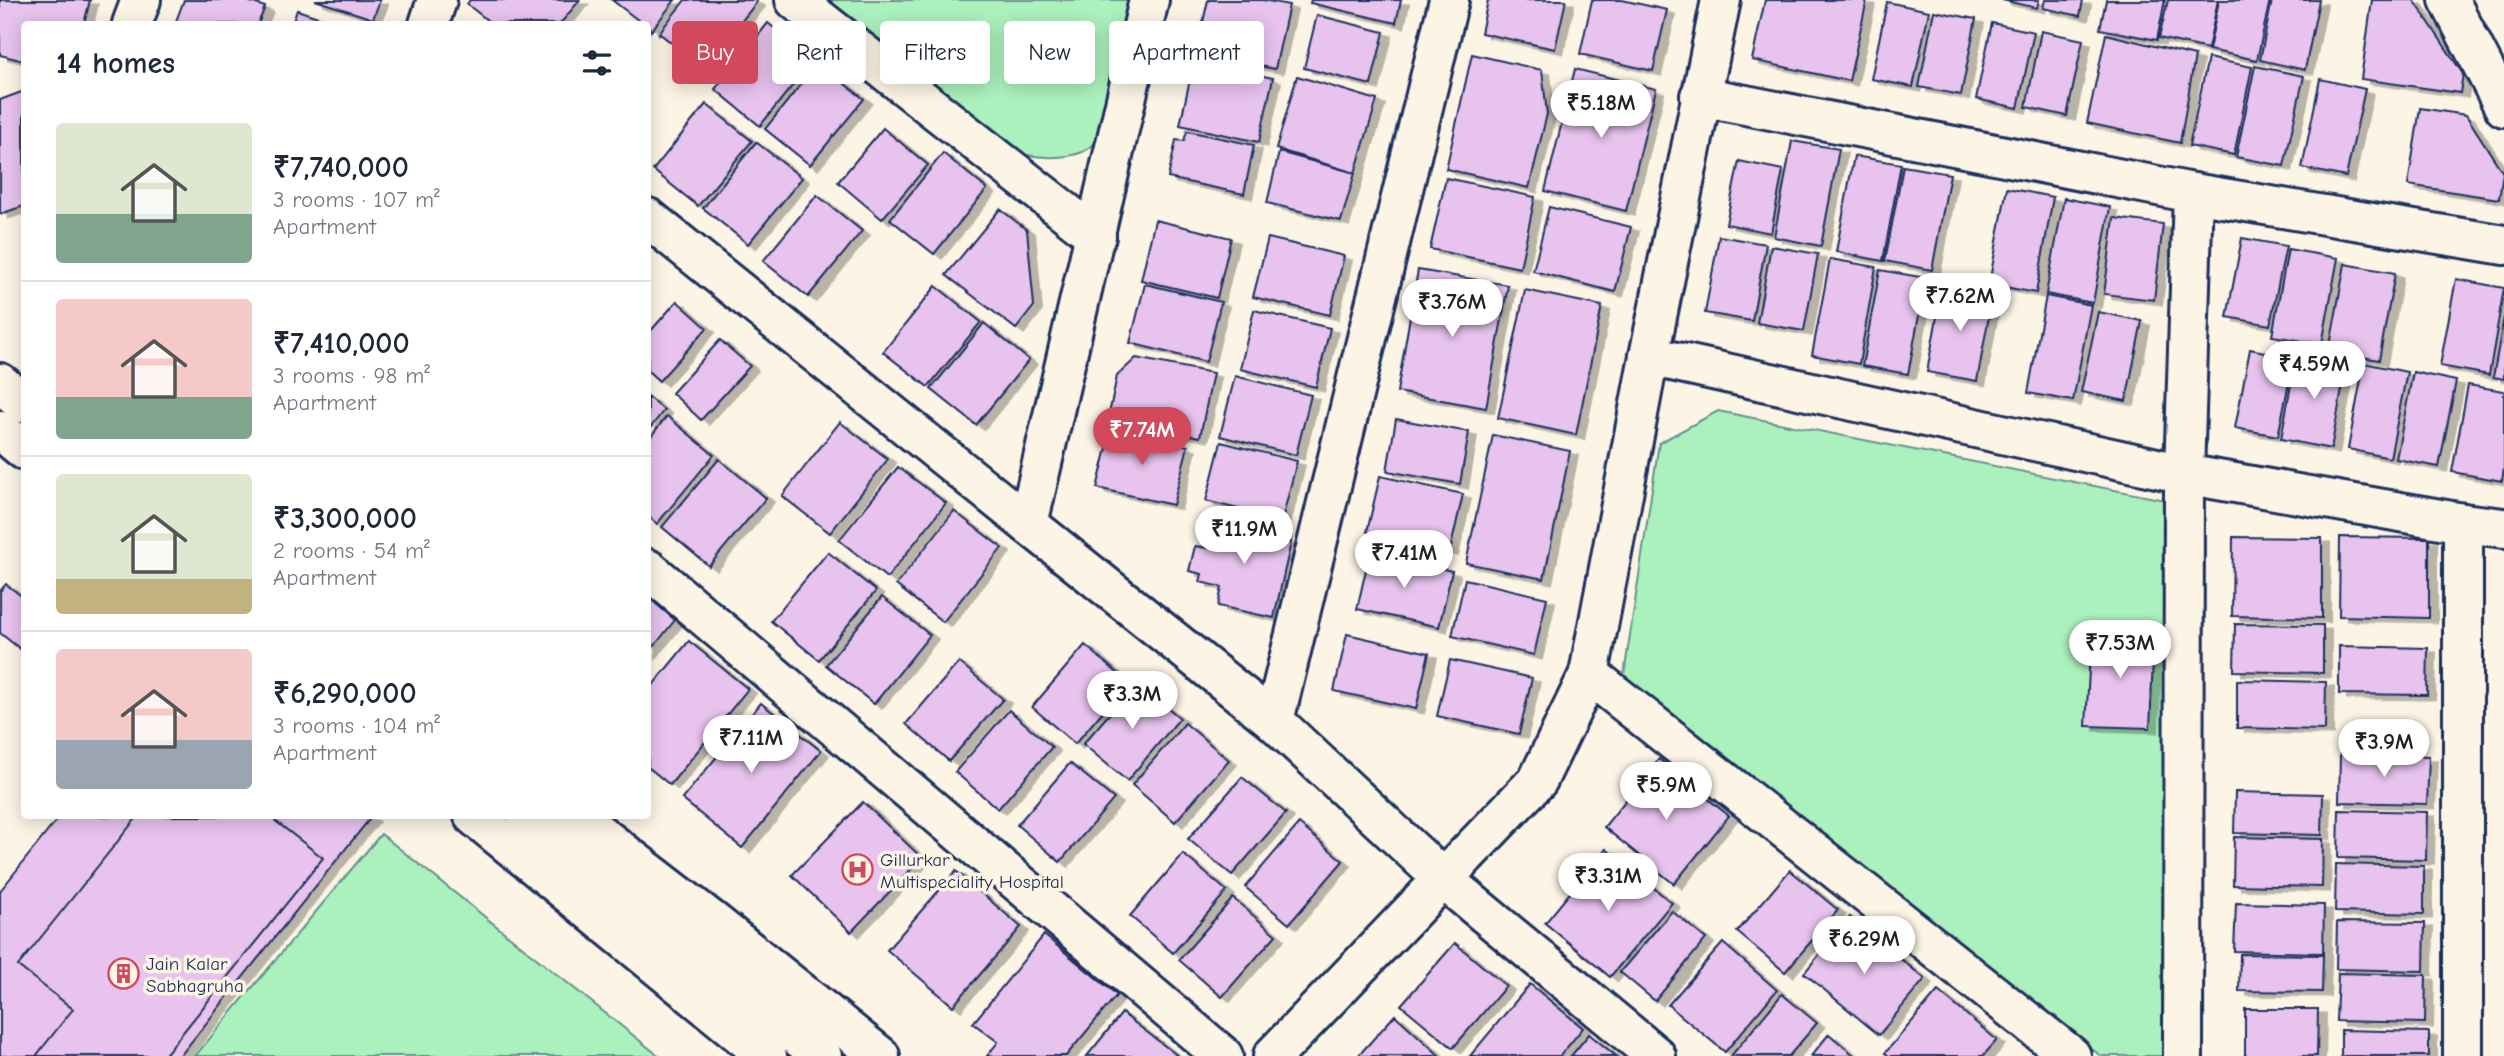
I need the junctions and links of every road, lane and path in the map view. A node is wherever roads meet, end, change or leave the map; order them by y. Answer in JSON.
{"nodes":[{"id":1,"x":141,"y":0,"type":"edge"},
{"id":2,"x":437,"y":0,"type":"edge"},
{"id":3,"x":794,"y":0,"type":"edge"},
{"id":4,"x":1149,"y":0,"type":"edge"},
{"id":5,"x":1449,"y":0,"type":"edge"},
{"id":6,"x":1721,"y":0,"type":"edge"},
{"id":7,"x":2449,"y":0,"type":"edge"},
{"id":8,"x":133,"y":21,"type":"edge"},
{"id":9,"x":430,"y":21,"type":"edge"},
{"id":10,"x":1700,"y":96,"type":"junction"},
{"id":11,"x":2502,"y":100,"type":"edge"},
{"id":12,"x":2193,"y":193,"type":"junction"},
{"id":13,"x":651,"y":220,"type":"edge"},
{"id":14,"x":1096,"y":236,"type":"junction"},
{"id":15,"x":2504,"y":245,"type":"edge"},
{"id":16,"x":1649,"y":356,"type":"junction"},
{"id":17,"x":0,"y":383,"type":"edge"},
{"id":18,"x":21,"y":400,"type":"edge"},
{"id":19,"x":0,"y":430,"type":"edge"},
{"id":20,"x":21,"y":448,"type":"edge"},
{"id":21,"x":2184,"y":474,"type":"junction"},
{"id":22,"x":2463,"y":523,"type":"junction"},
{"id":23,"x":1028,"y":524,"type":"junction"},
{"id":24,"x":2504,"y":528,"type":"edge"},
{"id":25,"x":651,"y":572,"type":"edge"},
{"id":26,"x":1590,"y":674,"type":"junction"},
{"id":27,"x":1274,"y":721,"type":"junction"},
{"id":28,"x":478,"y":819,"type":"edge"},
{"id":29,"x":531,"y":819,"type":"edge"},
{"id":30,"x":580,"y":819,"type":"edge"},
{"id":31,"x":1443,"y":879,"type":"junction"},
{"id":32,"x":767,"y":1056,"type":"edge"},
{"id":33,"x":822,"y":1056,"type":"edge"},
{"id":34,"x":880,"y":1056,"type":"edge"},
{"id":35,"x":1223,"y":1056,"type":"edge"},
{"id":36,"x":1273,"y":1056,"type":"edge"},
{"id":37,"x":1656,"y":1056,"type":"edge"},
{"id":38,"x":2071,"y":1056,"type":"edge"},
{"id":39,"x":2183,"y":1056,"type":"edge"},
{"id":40,"x":2463,"y":1056,"type":"edge"}],
"edges":[{"from":1,"to":8,"type":"street"},
{"from":2,"to":9,"type":"street"},
{"from":3,"to":14,"type":"street"},
{"from":4,"to":14,"type":"street"},
{"from":5,"to":27,"type":"street"},
{"from":6,"to":10,"type":"street"},
{"from":7,"to":11,"type":"street"},
{"from":10,"to":12,"type":"street"},
{"from":10,"to":16,"type":"street"},
{"from":12,"to":15,"type":"street"},
{"from":12,"to":21,"type":"street"},
{"from":13,"to":23,"type":"street"},
{"from":14,"to":23,"type":"street"},
{"from":16,"to":21,"type":"street"},
{"from":16,"to":26,"type":"street"},
{"from":17,"to":18,"type":"street"},
{"from":19,"to":20,"type":"street"},
{"from":21,"to":22,"type":"street"},
{"from":21,"to":39,"type":"street"},
{"from":22,"to":24,"type":"street"},
{"from":22,"to":40,"type":"street"},
{"from":23,"to":27,"type":"street"},
{"from":25,"to":35,"type":"street"},
{"from":26,"to":31,"type":"street"},
{"from":26,"to":38,"type":"street"},
{"from":27,"to":31,"type":"street"},
{"from":28,"to":32,"type":"street"},
{"from":29,"to":33,"type":"street"},
{"from":30,"to":34,"type":"street"},
{"from":31,"to":36,"type":"street"},
{"from":31,"to":37,"type":"street"}]}
